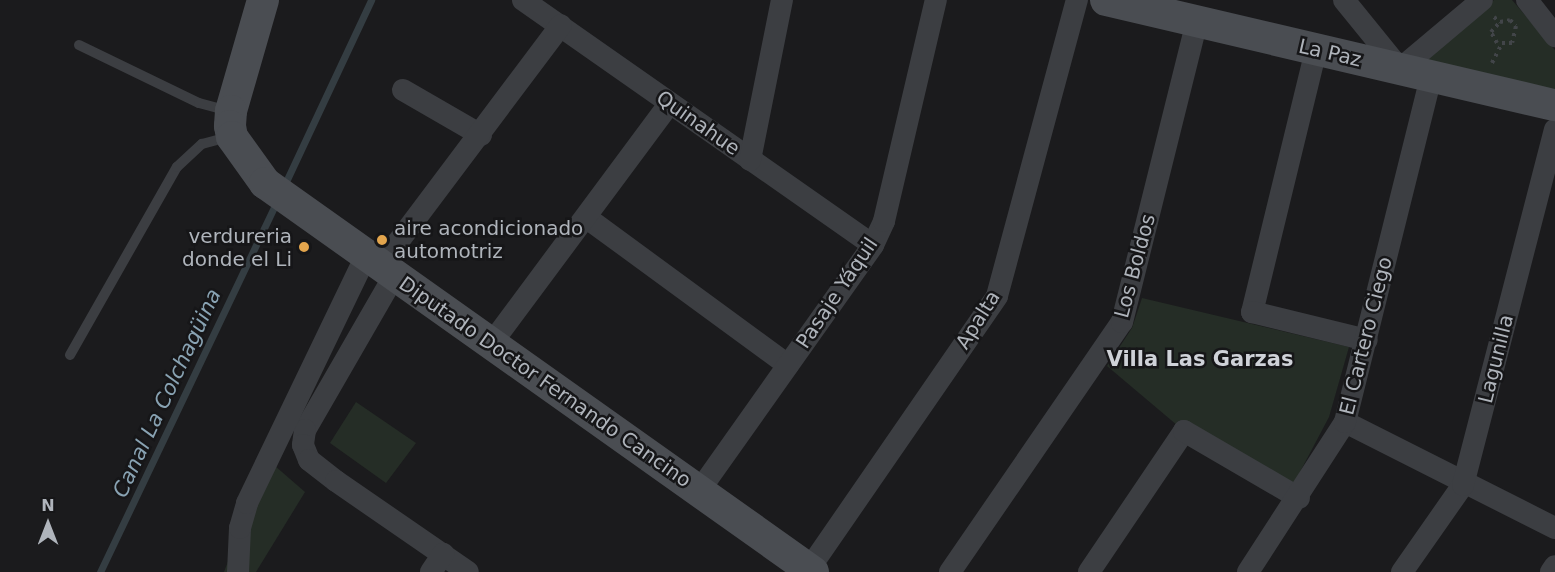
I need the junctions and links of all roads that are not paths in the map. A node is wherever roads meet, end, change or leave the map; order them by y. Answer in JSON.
{"nodes":[{"id":1,"x":263,"y":0,"type":"edge"},
{"id":2,"x":523,"y":0,"type":"edge"},
{"id":3,"x":782,"y":0,"type":"edge"},
{"id":4,"x":936,"y":0,"type":"edge"},
{"id":5,"x":1077,"y":0,"type":"edge"},
{"id":6,"x":1106,"y":0,"type":"edge"},
{"id":7,"x":1344,"y":0,"type":"edge"},
{"id":8,"x":1527,"y":0,"type":"edge"},
{"id":9,"x":1484,"y":6,"type":"edge"},
{"id":10,"x":1197,"y":21,"type":"junction"},
{"id":11,"x":561,"y":25,"type":"junction"},
{"id":12,"x":1555,"y":36,"type":"edge"},
{"id":13,"x":79,"y":45,"type":"dead end"},
{"id":14,"x":1316,"y":51,"type":"junction"},
{"id":15,"x":1400,"y":69,"type":"junction"},
{"id":16,"x":1431,"y":77,"type":"junction"},
{"id":17,"x":403,"y":90,"type":"dead end"},
{"id":18,"x":670,"y":103,"type":"junction"},
{"id":19,"x":1555,"y":105,"type":"edge"},
{"id":20,"x":232,"y":124,"type":"junction"},
{"id":21,"x":1555,"y":130,"type":"edge"},
{"id":22,"x":481,"y":135,"type":"junction"},
{"id":23,"x":750,"y":160,"type":"junction"},
{"id":24,"x":587,"y":218,"type":"junction"},
{"id":25,"x":873,"y":245,"type":"junction"},
{"id":26,"x":380,"y":266,"type":"junction"},
{"id":27,"x":1367,"y":340,"type":"junction"},
{"id":28,"x":491,"y":344,"type":"junction"},
{"id":29,"x":70,"y":355,"type":"dead end"},
{"id":30,"x":788,"y":365,"type":"junction"},
{"id":31,"x":1345,"y":422,"type":"junction"},
{"id":32,"x":1463,"y":485,"type":"junction"},
{"id":33,"x":699,"y":491,"type":"junction"},
{"id":34,"x":1299,"y":498,"type":"junction"},
{"id":35,"x":1555,"y":528,"type":"edge"},
{"id":36,"x":437,"y":563,"type":"edge"},
{"id":37,"x":1555,"y":566,"type":"edge"},
{"id":38,"x":811,"y":571,"type":"edge"},
{"id":39,"x":238,"y":572,"type":"edge"},
{"id":40,"x":468,"y":572,"type":"edge"},
{"id":41,"x":950,"y":572,"type":"edge"},
{"id":42,"x":1089,"y":572,"type":"edge"},
{"id":43,"x":1248,"y":572,"type":"edge"},
{"id":44,"x":1402,"y":572,"type":"edge"},
{"id":45,"x":1551,"y":572,"type":"edge"}],
"edges":[{"from":1,"to":20,"type":"street"},
{"from":2,"to":11,"type":"street","name":"Quinahue"},
{"from":3,"to":23,"type":"street"},
{"from":4,"to":25,"type":"street","name":"Pasaje Yáquil"},
{"from":5,"to":38,"type":"street","name":"Apalta"},
{"from":6,"to":10,"type":"street","name":"La Paz"},
{"from":7,"to":15,"type":"street"},
{"from":8,"to":12,"type":"street"},
{"from":9,"to":15,"type":"street"},
{"from":10,"to":14,"type":"street","name":"La Paz"},
{"from":10,"to":41,"type":"street","name":"Los Boldos"},
{"from":11,"to":18,"type":"street","name":"Quinahue"},
{"from":11,"to":22,"type":"street"},
{"from":13,"to":20,"type":"lane"},
{"from":14,"to":15,"type":"street","name":"La Paz"},
{"from":14,"to":27,"type":"street"},
{"from":15,"to":16,"type":"street","name":"La Paz"},
{"from":16,"to":19,"type":"street","name":"La Paz"},
{"from":16,"to":27,"type":"street","name":"El Cartero Ciego"},
{"from":17,"to":22,"type":"street"},
{"from":18,"to":23,"type":"street","name":"Quinahue"},
{"from":18,"to":24,"type":"street"},
{"from":20,"to":26,"type":"street","name":"Diputado Doctor Fernando Cancino"},
{"from":20,"to":29,"type":"lane"},
{"from":21,"to":32,"type":"street","name":"Lagunilla"},
{"from":22,"to":26,"type":"street"},
{"from":23,"to":25,"type":"street","name":"Quinahue"},
{"from":24,"to":28,"type":"street"},
{"from":24,"to":30,"type":"street"},
{"from":25,"to":30,"type":"street","name":"Pasaje Yáquil"},
{"from":26,"to":28,"type":"street","name":"Diputado Doctor Fernando Cancino"},
{"from":26,"to":36,"type":"street"},
{"from":26,"to":39,"type":"street"},
{"from":27,"to":31,"type":"street","name":"El Cartero Ciego"},
{"from":28,"to":33,"type":"street","name":"Diputado Doctor Fernando Cancino"},
{"from":30,"to":33,"type":"street","name":"Pasaje Yáquil"},
{"from":31,"to":32,"type":"street"},
{"from":31,"to":34,"type":"street","name":"El Cartero Ciego"},
{"from":32,"to":35,"type":"street"},
{"from":32,"to":44,"type":"street","name":"Lagunilla"},
{"from":33,"to":38,"type":"street","name":"Diputado Doctor Fernando Cancino"},
{"from":34,"to":42,"type":"street"},
{"from":34,"to":43,"type":"street","name":"El Cartero Ciego"},
{"from":36,"to":40,"type":"street"},
{"from":37,"to":45,"type":"street"}]}
